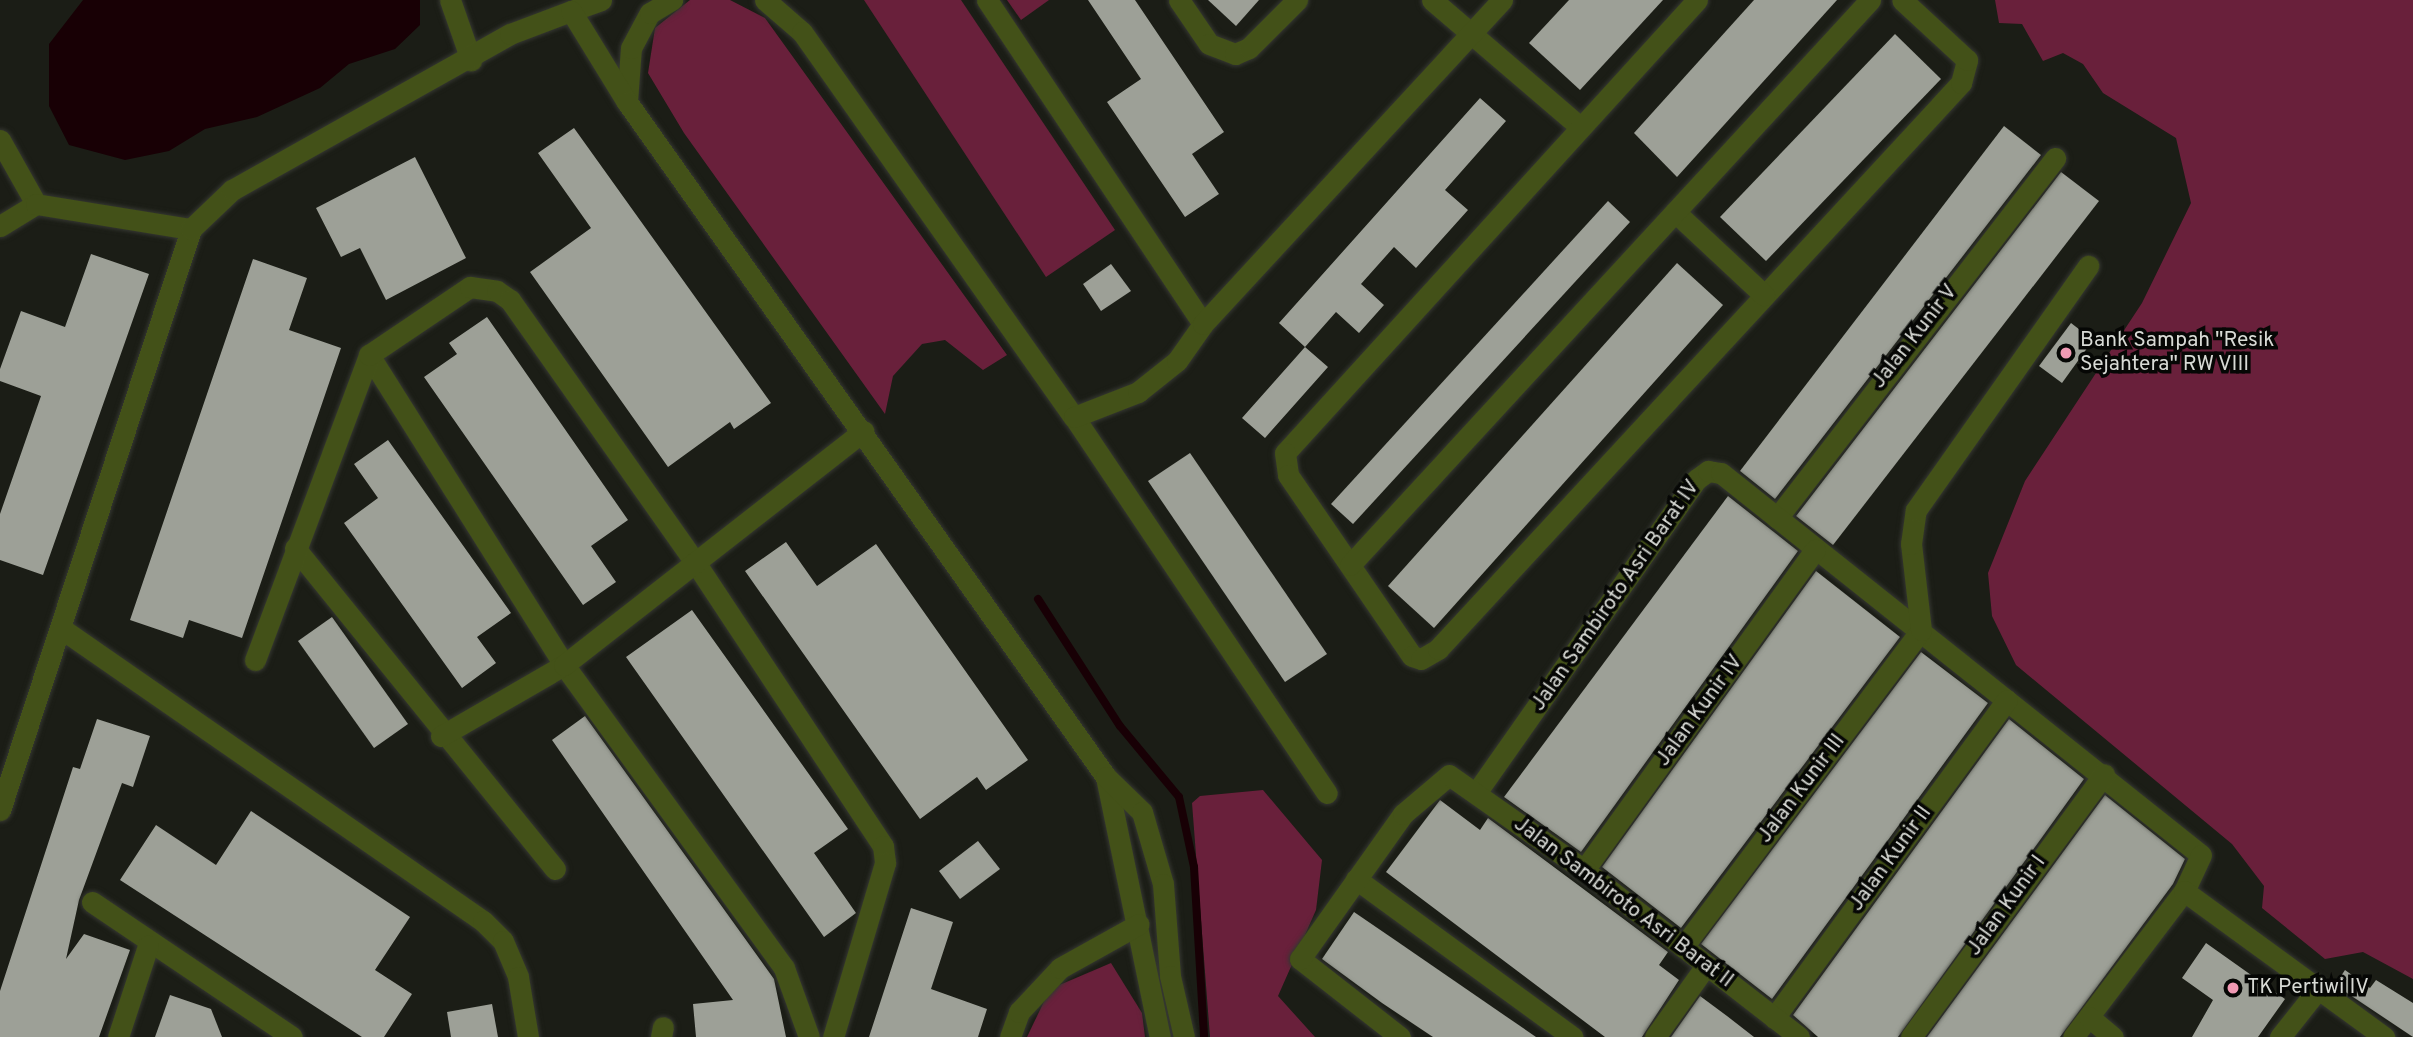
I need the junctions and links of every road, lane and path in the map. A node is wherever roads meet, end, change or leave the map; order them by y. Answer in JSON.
{"nodes":[{"id":1,"x":450,"y":0,"type":"edge"},
{"id":2,"x":601,"y":0,"type":"edge"},
{"id":3,"x":672,"y":0,"type":"edge"},
{"id":4,"x":987,"y":0,"type":"edge"},
{"id":5,"x":1179,"y":0,"type":"edge"},
{"id":6,"x":1297,"y":0,"type":"edge"},
{"id":7,"x":1432,"y":0,"type":"edge"},
{"id":8,"x":1502,"y":0,"type":"edge"},
{"id":9,"x":1696,"y":0,"type":"edge"},
{"id":10,"x":1870,"y":0,"type":"edge"},
{"id":11,"x":1902,"y":0,"type":"edge"},
{"id":12,"x":771,"y":2,"type":"edge"},
{"id":13,"x":571,"y":11,"type":"junction"},
{"id":14,"x":1471,"y":34,"type":"junction"},
{"id":15,"x":471,"y":60,"type":"junction"},
{"id":16,"x":626,"y":102,"type":"junction"},
{"id":17,"x":1580,"y":127,"type":"junction"},
{"id":18,"x":0,"y":140,"type":"edge"},
{"id":19,"x":2055,"y":158,"type":"dead end"},
{"id":20,"x":36,"y":204,"type":"junction"},
{"id":21,"x":1675,"y":212,"type":"junction"},
{"id":22,"x":0,"y":226,"type":"edge"},
{"id":23,"x":191,"y":229,"type":"junction"},
{"id":24,"x":2088,"y":266,"type":"dead end"},
{"id":25,"x":1764,"y":295,"type":"junction"},
{"id":26,"x":1203,"y":324,"type":"junction"},
{"id":27,"x":369,"y":355,"type":"junction"},
{"id":28,"x":1074,"y":417,"type":"junction"},
{"id":29,"x":863,"y":431,"type":"junction"},
{"id":30,"x":1777,"y":518,"type":"junction"},
{"id":31,"x":295,"y":548,"type":"junction"},
{"id":32,"x":1815,"y":550,"type":"junction"},
{"id":33,"x":695,"y":562,"type":"junction"},
{"id":34,"x":1350,"y":565,"type":"junction"},
{"id":35,"x":62,"y":629,"type":"junction"},
{"id":36,"x":1921,"y":631,"type":"junction"},
{"id":37,"x":255,"y":660,"type":"dead end"},
{"id":38,"x":565,"y":665,"type":"junction"},
{"id":39,"x":2007,"y":700,"type":"junction"},
{"id":40,"x":441,"y":736,"type":"junction"},
{"id":41,"x":2104,"y":774,"type":"junction"},
{"id":42,"x":1106,"y":778,"type":"junction"},
{"id":43,"x":1327,"y":793,"type":"dead end"},
{"id":44,"x":1476,"y":793,"type":"junction"},
{"id":45,"x":0,"y":810,"type":"edge"},
{"id":46,"x":555,"y":869,"type":"dead end"},
{"id":47,"x":1584,"y":870,"type":"junction"},
{"id":48,"x":1356,"y":879,"type":"junction"},
{"id":49,"x":2184,"y":891,"type":"junction"},
{"id":50,"x":92,"y":902,"type":"dead end"},
{"id":51,"x":1139,"y":924,"type":"junction"},
{"id":52,"x":148,"y":946,"type":"junction"},
{"id":53,"x":1683,"y":947,"type":"junction"},
{"id":54,"x":1705,"y":967,"type":"junction"},
{"id":55,"x":1160,"y":978,"type":"junction"},
{"id":56,"x":2318,"y":989,"type":"junction"},
{"id":57,"x":2089,"y":1017,"type":"junction"},
{"id":58,"x":1774,"y":1018,"type":"junction"},
{"id":59,"x":289,"y":1036,"type":"edge"},
{"id":60,"x":118,"y":1037,"type":"edge"},
{"id":61,"x":528,"y":1037,"type":"edge"},
{"id":62,"x":808,"y":1037,"type":"edge"},
{"id":63,"x":833,"y":1037,"type":"edge"},
{"id":64,"x":1010,"y":1037,"type":"edge"},
{"id":65,"x":1160,"y":1037,"type":"edge"},
{"id":66,"x":1184,"y":1037,"type":"edge"},
{"id":67,"x":1400,"y":1037,"type":"edge"},
{"id":68,"x":1573,"y":1037,"type":"edge"},
{"id":69,"x":1655,"y":1037,"type":"edge"},
{"id":70,"x":1799,"y":1037,"type":"edge"},
{"id":71,"x":1911,"y":1037,"type":"edge"},
{"id":72,"x":2074,"y":1037,"type":"edge"},
{"id":73,"x":2113,"y":1037,"type":"edge"},
{"id":74,"x":2280,"y":1037,"type":"edge"},
{"id":75,"x":2384,"y":1037,"type":"edge"}],
"edges":[{"from":1,"to":15,"type":"street"},
{"from":2,"to":13,"type":"street"},
{"from":3,"to":16,"type":"street"},
{"from":4,"to":26,"type":"street"},
{"from":5,"to":6,"type":"street"},
{"from":7,"to":14,"type":"street"},
{"from":8,"to":14,"type":"street"},
{"from":9,"to":17,"type":"street"},
{"from":10,"to":21,"type":"street"},
{"from":11,"to":25,"type":"street"},
{"from":12,"to":28,"type":"street"},
{"from":13,"to":15,"type":"street"},
{"from":13,"to":16,"type":"street"},
{"from":14,"to":17,"type":"street"},
{"from":14,"to":26,"type":"street"},
{"from":15,"to":23,"type":"street"},
{"from":16,"to":29,"type":"street"},
{"from":17,"to":34,"type":"street"},
{"from":18,"to":20,"type":"street"},
{"from":19,"to":30,"type":"street","name":"Jalan Kunir V"},
{"from":20,"to":22,"type":"street"},
{"from":20,"to":23,"type":"street"},
{"from":21,"to":25,"type":"street"},
{"from":21,"to":34,"type":"street"},
{"from":23,"to":35,"type":"street"},
{"from":24,"to":36,"type":"street"},
{"from":25,"to":34,"type":"street"},
{"from":26,"to":28,"type":"street"},
{"from":27,"to":31,"type":"street"},
{"from":27,"to":33,"type":"street"},
{"from":27,"to":38,"type":"street"},
{"from":28,"to":43,"type":"street"},
{"from":29,"to":33,"type":"street"},
{"from":29,"to":42,"type":"street"},
{"from":30,"to":32,"type":"street"},
{"from":30,"to":44,"type":"street","name":"Jalan Sambiroto Asri Barat IV"},
{"from":31,"to":37,"type":"street"},
{"from":31,"to":40,"type":"street"},
{"from":32,"to":36,"type":"street"},
{"from":32,"to":47,"type":"street","name":"Jalan Kunir IV"},
{"from":33,"to":38,"type":"street"},
{"from":33,"to":63,"type":"street"},
{"from":35,"to":45,"type":"street"},
{"from":35,"to":61,"type":"street"},
{"from":36,"to":39,"type":"street"},
{"from":36,"to":53,"type":"street","name":"Jalan Kunir III"},
{"from":38,"to":40,"type":"street"},
{"from":38,"to":62,"type":"street"},
{"from":39,"to":41,"type":"street"},
{"from":39,"to":58,"type":"street","name":"Jalan Kunir II"},
{"from":40,"to":46,"type":"street"},
{"from":41,"to":49,"type":"street"},
{"from":41,"to":71,"type":"street","name":"Jalan Kunir I"},
{"from":42,"to":51,"type":"street"},
{"from":42,"to":55,"type":"street"},
{"from":44,"to":47,"type":"street","name":"Jalan Sambiroto Asri Barat II"},
{"from":44,"to":48,"type":"street","name":"Jalan Sambiroto Asri Barat II"},
{"from":47,"to":53,"type":"street","name":"Jalan Sambiroto Asri Barat II"},
{"from":48,"to":67,"type":"street"},
{"from":48,"to":68,"type":"street"},
{"from":49,"to":56,"type":"street"},
{"from":49,"to":57,"type":"street"},
{"from":50,"to":52,"type":"street"},
{"from":51,"to":55,"type":"street"},
{"from":51,"to":64,"type":"street"},
{"from":52,"to":59,"type":"street"},
{"from":52,"to":60,"type":"street"},
{"from":53,"to":54,"type":"street","name":"Jalan Sambiroto Asri Barat II"},
{"from":54,"to":58,"type":"street","name":"Jalan Sambiroto Asri Barat II"},
{"from":54,"to":69,"type":"street"},
{"from":55,"to":65,"type":"street"},
{"from":55,"to":66,"type":"street"},
{"from":56,"to":74,"type":"street"},
{"from":56,"to":75,"type":"street"},
{"from":57,"to":72,"type":"street"},
{"from":57,"to":73,"type":"street"},
{"from":58,"to":70,"type":"street","name":"Jalan Sambiroto Asri Barat II"}]}
